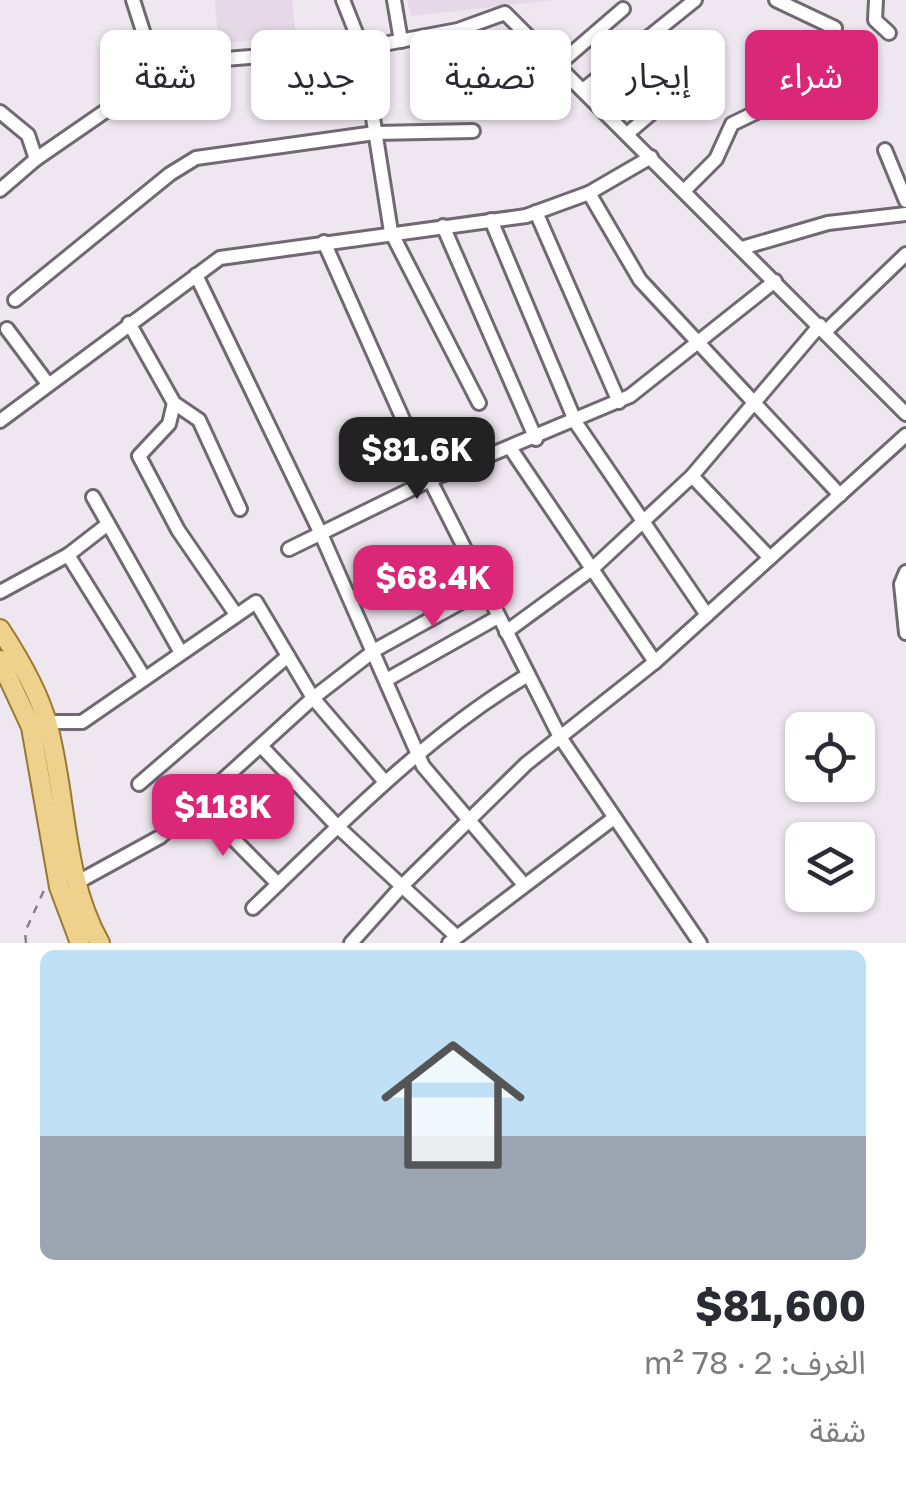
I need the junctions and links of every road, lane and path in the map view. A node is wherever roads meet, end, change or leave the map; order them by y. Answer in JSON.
{"nodes":[{"id":1,"x":133,"y":0,"type":"edge"},
{"id":2,"x":343,"y":0,"type":"edge"},
{"id":3,"x":394,"y":0,"type":"edge"},
{"id":4,"x":695,"y":0,"type":"edge"},
{"id":5,"x":776,"y":0,"type":"edge"},
{"id":6,"x":876,"y":0,"type":"edge"},
{"id":7,"x":623,"y":9,"type":"dead end"},
{"id":8,"x":835,"y":28,"type":"dead end"},
{"id":9,"x":143,"y":30,"type":"edge"},
{"id":10,"x":355,"y":30,"type":"edge"},
{"id":11,"x":458,"y":30,"type":"edge"},
{"id":12,"x":522,"y":30,"type":"edge"},
{"id":13,"x":889,"y":33,"type":"dead end"},
{"id":14,"x":410,"y":39,"type":"edge"},
{"id":15,"x":401,"y":41,"type":"junction"},
{"id":16,"x":390,"y":43,"type":"edge"},
{"id":17,"x":571,"y":55,"type":"edge"},
{"id":18,"x":571,"y":78,"type":"edge"},
{"id":19,"x":583,"y":90,"type":"junction"},
{"id":20,"x":0,"y":112,"type":"edge"},
{"id":21,"x":100,"y":115,"type":"edge"},
{"id":22,"x":745,"y":118,"type":"edge"},
{"id":23,"x":373,"y":120,"type":"edge"},
{"id":24,"x":643,"y":120,"type":"edge"},
{"id":25,"x":473,"y":130,"type":"dead end"},
{"id":26,"x":375,"y":133,"type":"junction"},
{"id":27,"x":627,"y":134,"type":"junction"},
{"id":28,"x":885,"y":150,"type":"dead end"},
{"id":29,"x":650,"y":157,"type":"junction"},
{"id":30,"x":36,"y":159,"type":"junction"},
{"id":31,"x":0,"y":190,"type":"edge"},
{"id":32,"x":684,"y":191,"type":"junction"},
{"id":33,"x":589,"y":194,"type":"junction"},
{"id":34,"x":906,"y":201,"type":"edge"},
{"id":35,"x":536,"y":212,"type":"junction"},
{"id":36,"x":906,"y":214,"type":"edge"},
{"id":37,"x":491,"y":220,"type":"junction"},
{"id":38,"x":443,"y":226,"type":"junction"},
{"id":39,"x":391,"y":232,"type":"junction"},
{"id":40,"x":324,"y":242,"type":"junction"},
{"id":41,"x":742,"y":248,"type":"junction"},
{"id":42,"x":906,"y":254,"type":"edge"},
{"id":43,"x":196,"y":275,"type":"junction"},
{"id":44,"x":776,"y":281,"type":"junction"},
{"id":45,"x":15,"y":300,"type":"dead end"},
{"id":46,"x":128,"y":323,"type":"junction"},
{"id":47,"x":7,"y":328,"type":"dead end"},
{"id":48,"x":823,"y":328,"type":"junction"},
{"id":49,"x":699,"y":343,"type":"junction"},
{"id":50,"x":48,"y":384,"type":"junction"},
{"id":51,"x":618,"y":402,"type":"junction"},
{"id":52,"x":174,"y":403,"type":"junction"},
{"id":53,"x":479,"y":403,"type":"dead end"},
{"id":54,"x":754,"y":403,"type":"junction"},
{"id":55,"x":906,"y":414,"type":"edge"},
{"id":56,"x":0,"y":421,"type":"edge"},
{"id":57,"x":576,"y":423,"type":"junction"},
{"id":58,"x":906,"y":436,"type":"edge"},
{"id":59,"x":536,"y":439,"type":"junction"},
{"id":60,"x":511,"y":448,"type":"junction"},
{"id":61,"x":692,"y":476,"type":"junction"},
{"id":62,"x":430,"y":480,"type":"junction"},
{"id":63,"x":840,"y":495,"type":"junction"},
{"id":64,"x":92,"y":497,"type":"dead end"},
{"id":65,"x":240,"y":509,"type":"dead end"},
{"id":66,"x":641,"y":523,"type":"junction"},
{"id":67,"x":108,"y":524,"type":"junction"},
{"id":68,"x":321,"y":534,"type":"junction"},
{"id":69,"x":290,"y":549,"type":"dead end"},
{"id":70,"x":68,"y":556,"type":"junction"},
{"id":71,"x":770,"y":558,"type":"junction"},
{"id":72,"x":592,"y":569,"type":"junction"},
{"id":73,"x":906,"y":572,"type":"edge"},
{"id":74,"x":484,"y":590,"type":"junction"},
{"id":75,"x":0,"y":592,"type":"edge"},
{"id":76,"x":235,"y":612,"type":"junction"},
{"id":77,"x":706,"y":616,"type":"junction"},
{"id":78,"x":498,"y":617,"type":"junction"},
{"id":79,"x":0,"y":629,"type":"edge"},
{"id":80,"x":506,"y":632,"type":"junction"},
{"id":81,"x":906,"y":633,"type":"edge"},
{"id":82,"x":374,"y":650,"type":"junction"},
{"id":83,"x":180,"y":651,"type":"junction"},
{"id":84,"x":288,"y":656,"type":"junction"},
{"id":85,"x":0,"y":660,"type":"edge"},
{"id":86,"x":655,"y":662,"type":"junction"},
{"id":87,"x":528,"y":675,"type":"junction"},
{"id":88,"x":144,"y":677,"type":"junction"},
{"id":89,"x":388,"y":680,"type":"junction"},
{"id":90,"x":313,"y":698,"type":"junction"},
{"id":91,"x":48,"y":722,"type":"junction"},
{"id":92,"x":560,"y":737,"type":"junction"},
{"id":93,"x":261,"y":746,"type":"junction"},
{"id":94,"x":419,"y":755,"type":"junction"},
{"id":95,"x":384,"y":782,"type":"junction"},
{"id":96,"x":139,"y":784,"type":"dead end"},
{"id":97,"x":198,"y":803,"type":"junction"},
{"id":98,"x":614,"y":818,"type":"junction"},
{"id":99,"x":468,"y":820,"type":"junction"},
{"id":100,"x":338,"y":827,"type":"junction"},
{"id":101,"x":57,"y":874,"type":"junction"},
{"id":102,"x":520,"y":880,"type":"dead end"},
{"id":103,"x":76,"y":883,"type":"junction"},
{"id":104,"x":278,"y":884,"type":"junction"},
{"id":105,"x":402,"y":886,"type":"junction"},
{"id":106,"x":253,"y":908,"type":"dead end"},
{"id":107,"x":453,"y":940,"type":"edge"},
{"id":108,"x":26,"y":943,"type":"edge"},
{"id":109,"x":80,"y":943,"type":"edge"},
{"id":110,"x":100,"y":943,"type":"edge"},
{"id":111,"x":351,"y":943,"type":"edge"},
{"id":112,"x":700,"y":943,"type":"edge"}],
"edges":[{"from":1,"to":9,"type":"street"},
{"from":2,"to":10,"type":"street"},
{"from":3,"to":15,"type":"street"},
{"from":4,"to":19,"type":"street"},
{"from":5,"to":8,"type":"street"},
{"from":6,"to":13,"type":"street"},
{"from":7,"to":17,"type":"street"},
{"from":11,"to":12,"type":"street"},
{"from":14,"to":15,"type":"street"},
{"from":15,"to":16,"type":"street"},
{"from":18,"to":19,"type":"street"},
{"from":19,"to":27,"type":"street"},
{"from":20,"to":30,"type":"street"},
{"from":21,"to":30,"type":"street"},
{"from":22,"to":32,"type":"street"},
{"from":23,"to":26,"type":"street"},
{"from":24,"to":27,"type":"street"},
{"from":25,"to":26,"type":"street"},
{"from":26,"to":39,"type":"street"},
{"from":26,"to":45,"type":"street"},
{"from":27,"to":29,"type":"street"},
{"from":28,"to":34,"type":"street"},
{"from":29,"to":32,"type":"street"},
{"from":29,"to":33,"type":"street"},
{"from":30,"to":31,"type":"street"},
{"from":32,"to":41,"type":"street"},
{"from":33,"to":35,"type":"street"},
{"from":33,"to":49,"type":"street"},
{"from":35,"to":37,"type":"street"},
{"from":35,"to":51,"type":"street"},
{"from":36,"to":41,"type":"street"},
{"from":37,"to":38,"type":"street"},
{"from":37,"to":57,"type":"street"},
{"from":38,"to":39,"type":"street"},
{"from":38,"to":59,"type":"street"},
{"from":39,"to":40,"type":"street"},
{"from":39,"to":53,"type":"street"},
{"from":40,"to":43,"type":"street"},
{"from":40,"to":62,"type":"street"},
{"from":41,"to":44,"type":"street"},
{"from":42,"to":48,"type":"street"},
{"from":43,"to":46,"type":"street"},
{"from":43,"to":68,"type":"street"},
{"from":44,"to":48,"type":"street"},
{"from":44,"to":49,"type":"street"},
{"from":46,"to":50,"type":"street"},
{"from":46,"to":52,"type":"street"},
{"from":47,"to":50,"type":"street"},
{"from":48,"to":54,"type":"street"},
{"from":48,"to":55,"type":"street"},
{"from":49,"to":51,"type":"street"},
{"from":49,"to":54,"type":"street"},
{"from":50,"to":56,"type":"street"},
{"from":51,"to":57,"type":"street"},
{"from":52,"to":65,"type":"street"},
{"from":52,"to":76,"type":"street"},
{"from":54,"to":61,"type":"street"},
{"from":54,"to":63,"type":"street"},
{"from":57,"to":59,"type":"street"},
{"from":57,"to":66,"type":"street"},
{"from":58,"to":63,"type":"street"},
{"from":59,"to":60,"type":"street"},
{"from":60,"to":62,"type":"street"},
{"from":60,"to":72,"type":"street"},
{"from":61,"to":66,"type":"street"},
{"from":61,"to":71,"type":"street"},
{"from":62,"to":68,"type":"street"},
{"from":62,"to":74,"type":"street"},
{"from":63,"to":71,"type":"street"},
{"from":64,"to":67,"type":"street"},
{"from":66,"to":72,"type":"street"},
{"from":66,"to":77,"type":"street"},
{"from":67,"to":70,"type":"street"},
{"from":67,"to":83,"type":"street"},
{"from":68,"to":69,"type":"street"},
{"from":68,"to":82,"type":"street"},
{"from":70,"to":75,"type":"street"},
{"from":70,"to":88,"type":"street"},
{"from":71,"to":77,"type":"street"},
{"from":72,"to":80,"type":"street"},
{"from":72,"to":86,"type":"street"},
{"from":73,"to":81,"type":"street"},
{"from":74,"to":78,"type":"street"},
{"from":74,"to":82,"type":"street"},
{"from":76,"to":83,"type":"street"},
{"from":76,"to":84,"type":"street"},
{"from":77,"to":86,"type":"street"},
{"from":78,"to":80,"type":"street"},
{"from":78,"to":89,"type":"street"},
{"from":79,"to":91,"type":"main road"},
{"from":80,"to":87,"type":"street"},
{"from":82,"to":89,"type":"street"},
{"from":82,"to":90,"type":"street"},
{"from":83,"to":88,"type":"street"},
{"from":84,"to":90,"type":"street"},
{"from":84,"to":96,"type":"street"},
{"from":85,"to":101,"type":"main road"},
{"from":86,"to":92,"type":"street"},
{"from":87,"to":92,"type":"street"},
{"from":87,"to":94,"type":"street"},
{"from":88,"to":91,"type":"street"},
{"from":89,"to":94,"type":"street"},
{"from":90,"to":93,"type":"street"},
{"from":90,"to":95,"type":"street"},
{"from":91,"to":103,"type":"main road"},
{"from":92,"to":98,"type":"street"},
{"from":92,"to":99,"type":"street"},
{"from":93,"to":97,"type":"street"},
{"from":93,"to":100,"type":"street"},
{"from":94,"to":95,"type":"street"},
{"from":94,"to":99,"type":"street"},
{"from":95,"to":100,"type":"street"},
{"from":97,"to":103,"type":"street"},
{"from":97,"to":104,"type":"street"},
{"from":98,"to":107,"type":"street"},
{"from":98,"to":112,"type":"street"},
{"from":99,"to":102,"type":"street"},
{"from":99,"to":105,"type":"street"},
{"from":100,"to":104,"type":"street"},
{"from":100,"to":105,"type":"street"},
{"from":101,"to":108,"type":"path"},
{"from":101,"to":109,"type":"main road"},
{"from":103,"to":110,"type":"main road"},
{"from":104,"to":106,"type":"street"},
{"from":105,"to":107,"type":"street"},
{"from":105,"to":111,"type":"street"}]}
